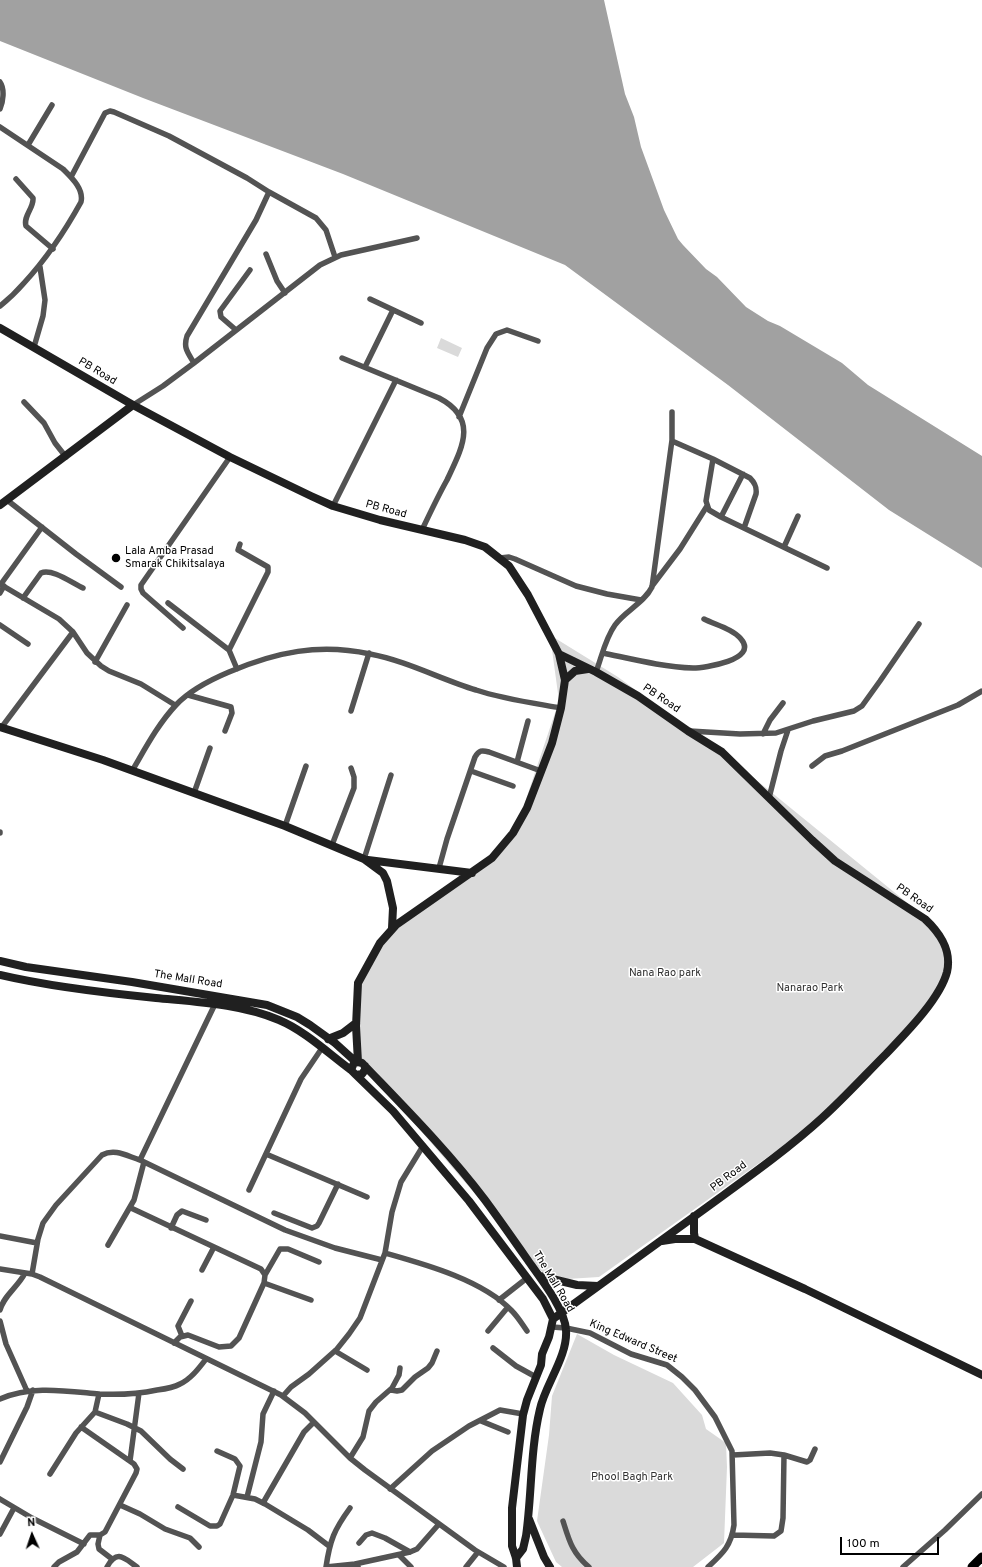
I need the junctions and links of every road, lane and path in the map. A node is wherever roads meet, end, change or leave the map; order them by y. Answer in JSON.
{"nodes":[{"id":1,"x":0,"y":82,"type":"edge"},
{"id":2,"x":52,"y":105,"type":"dead end"},
{"id":3,"x":0,"y":109,"type":"edge"},
{"id":4,"x":0,"y":127,"type":"edge"},
{"id":5,"x":28,"y":145,"type":"junction"},
{"id":6,"x":71,"y":176,"type":"junction"},
{"id":7,"x":16,"y":179,"type":"dead end"},
{"id":8,"x":269,"y":192,"type":"junction"},
{"id":9,"x":417,"y":238,"type":"dead end"},
{"id":10,"x":53,"y":249,"type":"junction"},
{"id":11,"x":266,"y":254,"type":"dead end"},
{"id":12,"x":335,"y":257,"type":"junction"},
{"id":13,"x":40,"y":267,"type":"junction"},
{"id":14,"x":250,"y":270,"type":"dead end"},
{"id":15,"x":284,"y":293,"type":"junction"},
{"id":16,"x":370,"y":298,"type":"dead end"},
{"id":17,"x":0,"y":306,"type":"edge"},
{"id":18,"x":393,"y":310,"type":"junction"},
{"id":19,"x":421,"y":323,"type":"dead end"},
{"id":20,"x":0,"y":328,"type":"edge"},
{"id":21,"x":236,"y":330,"type":"junction"},
{"id":22,"x":538,"y":341,"type":"dead end"},
{"id":23,"x":34,"y":347,"type":"junction"},
{"id":24,"x":342,"y":358,"type":"dead end"},
{"id":25,"x":194,"y":363,"type":"junction"},
{"id":26,"x":365,"y":367,"type":"junction"},
{"id":27,"x":396,"y":380,"type":"junction"},
{"id":28,"x":24,"y":402,"type":"dead end"},
{"id":29,"x":133,"y":405,"type":"junction"},
{"id":30,"x":672,"y":412,"type":"dead end"},
{"id":31,"x":459,"y":417,"type":"junction"},
{"id":32,"x":672,"y":441,"type":"junction"},
{"id":33,"x":66,"y":457,"type":"junction"},
{"id":34,"x":230,"y":457,"type":"junction"},
{"id":35,"x":713,"y":459,"type":"junction"},
{"id":36,"x":743,"y":474,"type":"junction"},
{"id":37,"x":7,"y":500,"type":"junction"},
{"id":38,"x":0,"y":505,"type":"edge"},
{"id":39,"x":333,"y":506,"type":"junction"},
{"id":40,"x":707,"y":506,"type":"junction"},
{"id":41,"x":798,"y":516,"type":"dead end"},
{"id":42,"x":721,"y":517,"type":"junction"},
{"id":43,"x":42,"y":527,"type":"junction"},
{"id":44,"x":744,"y":528,"type":"junction"},
{"id":45,"x":422,"y":530,"type":"junction"},
{"id":46,"x":240,"y":544,"type":"dead end"},
{"id":47,"x":784,"y":547,"type":"junction"},
{"id":48,"x":500,"y":558,"type":"junction"},
{"id":49,"x":827,"y":568,"type":"dead end"},
{"id":50,"x":2,"y":585,"type":"edge"},
{"id":51,"x":121,"y":586,"type":"dead end"},
{"id":52,"x":652,"y":587,"type":"junction"},
{"id":53,"x":83,"y":588,"type":"dead end"},
{"id":54,"x":0,"y":593,"type":"edge"},
{"id":55,"x":23,"y":598,"type":"junction"},
{"id":56,"x":641,"y":600,"type":"junction"},
{"id":57,"x":168,"y":603,"type":"dead end"},
{"id":58,"x":127,"y":605,"type":"dead end"},
{"id":59,"x":704,"y":619,"type":"dead end"},
{"id":60,"x":919,"y":624,"type":"dead end"},
{"id":61,"x":0,"y":626,"type":"edge"},
{"id":62,"x":183,"y":628,"type":"dead end"},
{"id":63,"x":73,"y":632,"type":"junction"},
{"id":64,"x":28,"y":644,"type":"dead end"},
{"id":65,"x":229,"y":650,"type":"junction"},
{"id":66,"x":369,"y":653,"type":"junction"},
{"id":67,"x":603,"y":653,"type":"junction"},
{"id":68,"x":560,"y":654,"type":"junction"},
{"id":69,"x":95,"y":662,"type":"junction"},
{"id":70,"x":237,"y":669,"type":"junction"},
{"id":71,"x":593,"y":670,"type":"junction"},
{"id":72,"x":564,"y":680,"type":"junction"},
{"id":73,"x":982,"y":691,"type":"edge"},
{"id":74,"x":188,"y":695,"type":"junction"},
{"id":75,"x":783,"y":703,"type":"dead end"},
{"id":76,"x":176,"y":705,"type":"junction"},
{"id":77,"x":561,"y":708,"type":"junction"},
{"id":78,"x":350,"y":711,"type":"dead end"},
{"id":79,"x":528,"y":721,"type":"dead end"},
{"id":80,"x":1,"y":728,"type":"edge"},
{"id":81,"x":788,"y":730,"type":"junction"},
{"id":82,"x":225,"y":731,"type":"dead end"},
{"id":83,"x":688,"y":731,"type":"junction"},
{"id":84,"x":763,"y":734,"type":"junction"},
{"id":85,"x":210,"y":748,"type":"dead end"},
{"id":86,"x":517,"y":762,"type":"junction"},
{"id":87,"x":306,"y":766,"type":"dead end"},
{"id":88,"x":812,"y":766,"type":"dead end"},
{"id":89,"x":352,"y":768,"type":"dead end"},
{"id":90,"x":132,"y":771,"type":"junction"},
{"id":91,"x":471,"y":771,"type":"junction"},
{"id":92,"x":541,"y":772,"type":"junction"},
{"id":93,"x":391,"y":775,"type":"dead end"},
{"id":94,"x":513,"y":786,"type":"dead end"},
{"id":95,"x":194,"y":793,"type":"junction"},
{"id":96,"x":769,"y":798,"type":"junction"},
{"id":97,"x":285,"y":826,"type":"junction"},
{"id":98,"x":332,"y":846,"type":"junction"},
{"id":99,"x":364,"y":859,"type":"junction"},
{"id":100,"x":439,"y":868,"type":"junction"},
{"id":101,"x":472,"y":873,"type":"junction"},
{"id":102,"x":392,"y":928,"type":"junction"},
{"id":103,"x":0,"y":960,"type":"edge"},
{"id":104,"x":26,"y":966,"type":"junction"},
{"id":105,"x":0,"y":975,"type":"edge"},
{"id":106,"x":23,"y":981,"type":"junction"},
{"id":107,"x":219,"y":996,"type":"junction"},
{"id":108,"x":215,"y":1004,"type":"junction"},
{"id":109,"x":356,"y":1023,"type":"junction"},
{"id":110,"x":328,"y":1038,"type":"junction"},
{"id":111,"x":322,"y":1048,"type":"junction"},
{"id":112,"x":359,"y":1063,"type":"junction"},
{"id":113,"x":353,"y":1072,"type":"junction"},
{"id":114,"x":422,"y":1146,"type":"junction"},
{"id":115,"x":266,"y":1154,"type":"junction"},
{"id":116,"x":142,"y":1161,"type":"junction"},
{"id":117,"x":338,"y":1184,"type":"junction"},
{"id":118,"x":249,"y":1190,"type":"dead end"},
{"id":119,"x":367,"y":1197,"type":"dead end"},
{"id":120,"x":131,"y":1208,"type":"junction"},
{"id":121,"x":274,"y":1213,"type":"dead end"},
{"id":122,"x":694,"y":1216,"type":"junction"},
{"id":123,"x":206,"y":1220,"type":"dead end"},
{"id":124,"x":171,"y":1228,"type":"junction"},
{"id":125,"x":0,"y":1236,"type":"edge"},
{"id":126,"x":695,"y":1239,"type":"junction"},
{"id":127,"x":660,"y":1242,"type":"junction"},
{"id":128,"x":37,"y":1243,"type":"junction"},
{"id":129,"x":108,"y":1245,"type":"dead end"},
{"id":130,"x":214,"y":1247,"type":"junction"},
{"id":131,"x":385,"y":1252,"type":"junction"},
{"id":132,"x":382,"y":1260,"type":"junction"},
{"id":133,"x":319,"y":1262,"type":"dead end"},
{"id":134,"x":0,"y":1269,"type":"edge"},
{"id":135,"x":202,"y":1270,"type":"dead end"},
{"id":136,"x":25,"y":1273,"type":"junction"},
{"id":137,"x":32,"y":1274,"type":"junction"},
{"id":138,"x":265,"y":1275,"type":"junction"},
{"id":139,"x":540,"y":1276,"type":"junction"},
{"id":140,"x":527,"y":1278,"type":"junction"},
{"id":141,"x":264,"y":1283,"type":"junction"},
{"id":142,"x":598,"y":1286,"type":"junction"},
{"id":143,"x":311,"y":1300,"type":"dead end"},
{"id":144,"x":499,"y":1300,"type":"junction"},
{"id":145,"x":191,"y":1301,"type":"dead end"},
{"id":146,"x":508,"y":1307,"type":"junction"},
{"id":147,"x":0,"y":1310,"type":"edge"},
{"id":148,"x":562,"y":1313,"type":"junction"},
{"id":149,"x":0,"y":1321,"type":"edge"},
{"id":150,"x":553,"y":1323,"type":"junction"},
{"id":151,"x":566,"y":1328,"type":"junction"},
{"id":152,"x":488,"y":1331,"type":"dead end"},
{"id":153,"x":527,"y":1331,"type":"dead end"},
{"id":154,"x":182,"y":1336,"type":"junction"},
{"id":155,"x":174,"y":1343,"type":"junction"},
{"id":156,"x":493,"y":1348,"type":"dead end"},
{"id":157,"x":335,"y":1351,"type":"junction"},
{"id":158,"x":437,"y":1352,"type":"dead end"},
{"id":159,"x":206,"y":1359,"type":"junction"},
{"id":160,"x":400,"y":1368,"type":"dead end"},
{"id":161,"x":367,"y":1370,"type":"dead end"},
{"id":162,"x":982,"y":1375,"type":"edge"},
{"id":163,"x":536,"y":1377,"type":"junction"},
{"id":164,"x":391,"y":1390,"type":"junction"},
{"id":165,"x":30,"y":1391,"type":"junction"},
{"id":166,"x":274,"y":1391,"type":"junction"},
{"id":167,"x":139,"y":1393,"type":"junction"},
{"id":168,"x":99,"y":1394,"type":"junction"},
{"id":169,"x":283,"y":1396,"type":"junction"},
{"id":170,"x":0,"y":1399,"type":"edge"},
{"id":171,"x":95,"y":1412,"type":"junction"},
{"id":172,"x":523,"y":1414,"type":"junction"},
{"id":173,"x":481,"y":1421,"type":"junction"},
{"id":174,"x":314,"y":1422,"type":"junction"},
{"id":175,"x":81,"y":1427,"type":"junction"},
{"id":176,"x":135,"y":1428,"type":"junction"},
{"id":177,"x":508,"y":1432,"type":"dead end"},
{"id":178,"x":815,"y":1449,"type":"dead end"},
{"id":179,"x":217,"y":1451,"type":"dead end"},
{"id":180,"x":732,"y":1454,"type":"junction"},
{"id":181,"x":784,"y":1455,"type":"junction"},
{"id":182,"x":350,"y":1458,"type":"junction"},
{"id":183,"x":130,"y":1461,"type":"junction"},
{"id":184,"x":0,"y":1462,"type":"edge"},
{"id":185,"x":183,"y":1469,"type":"dead end"},
{"id":186,"x":50,"y":1474,"type":"dead end"},
{"id":187,"x":390,"y":1489,"type":"junction"},
{"id":188,"x":982,"y":1494,"type":"edge"},
{"id":189,"x":233,"y":1495,"type":"junction"},
{"id":190,"x":247,"y":1497,"type":"junction"},
{"id":191,"x":0,"y":1499,"type":"edge"},
{"id":192,"x":263,"y":1503,"type":"junction"},
{"id":193,"x":120,"y":1505,"type":"junction"},
{"id":194,"x":178,"y":1507,"type":"dead end"},
{"id":195,"x":14,"y":1508,"type":"junction"},
{"id":196,"x":350,"y":1508,"type":"dead end"},
{"id":197,"x":529,"y":1519,"type":"junction"},
{"id":198,"x":563,"y":1521,"type":"dead end"},
{"id":199,"x":439,"y":1524,"type":"junction"},
{"id":200,"x":0,"y":1534,"type":"edge"},
{"id":201,"x":100,"y":1535,"type":"junction"},
{"id":202,"x":733,"y":1535,"type":"junction"},
{"id":203,"x":359,"y":1543,"type":"dead end"},
{"id":204,"x":84,"y":1544,"type":"junction"},
{"id":205,"x":329,"y":1546,"type":"junction"},
{"id":206,"x":200,"y":1547,"type":"dead end"},
{"id":207,"x":410,"y":1552,"type":"junction"},
{"id":208,"x":478,"y":1552,"type":"junction"},
{"id":209,"x":400,"y":1555,"type":"junction"},
{"id":210,"x":982,"y":1556,"type":"edge"},
{"id":211,"x":516,"y":1558,"type":"junction"},
{"id":212,"x":112,"y":1559,"type":"junction"},
{"id":213,"x":356,"y":1565,"type":"edge"},
{"id":214,"x":54,"y":1567,"type":"edge"},
{"id":215,"x":107,"y":1567,"type":"edge"},
{"id":216,"x":137,"y":1567,"type":"edge"},
{"id":217,"x":411,"y":1567,"type":"edge"},
{"id":218,"x":466,"y":1567,"type":"edge"},
{"id":219,"x":504,"y":1567,"type":"edge"},
{"id":220,"x":517,"y":1567,"type":"edge"},
{"id":221,"x":550,"y":1567,"type":"edge"},
{"id":222,"x":589,"y":1567,"type":"edge"},
{"id":223,"x":708,"y":1567,"type":"edge"},
{"id":224,"x":903,"y":1567,"type":"edge"},
{"id":225,"x":972,"y":1567,"type":"edge"}],
"edges":[{"from":1,"to":3,"type":"street"},
{"from":2,"to":5,"type":"street"},
{"from":4,"to":5,"type":"street"},
{"from":5,"to":6,"type":"street"},
{"from":6,"to":8,"type":"street"},
{"from":6,"to":10,"type":"street"},
{"from":7,"to":10,"type":"street"},
{"from":8,"to":12,"type":"street"},
{"from":8,"to":25,"type":"street"},
{"from":9,"to":12,"type":"street"},
{"from":10,"to":13,"type":"street"},
{"from":11,"to":15,"type":"street"},
{"from":12,"to":15,"type":"street"},
{"from":13,"to":17,"type":"street"},
{"from":13,"to":23,"type":"street"},
{"from":14,"to":21,"type":"street"},
{"from":15,"to":21,"type":"street"},
{"from":16,"to":18,"type":"street"},
{"from":18,"to":19,"type":"street"},
{"from":18,"to":26,"type":"street"},
{"from":20,"to":23,"type":"street","name":"PB Road"},
{"from":21,"to":25,"type":"street"},
{"from":22,"to":31,"type":"street"},
{"from":23,"to":29,"type":"street","name":"PB Road"},
{"from":24,"to":26,"type":"street"},
{"from":25,"to":29,"type":"street"},
{"from":26,"to":27,"type":"street"},
{"from":27,"to":31,"type":"street"},
{"from":27,"to":39,"type":"street"},
{"from":28,"to":33,"type":"street"},
{"from":29,"to":33,"type":"street"},
{"from":29,"to":34,"type":"street","name":"PB Road"},
{"from":30,"to":32,"type":"street"},
{"from":31,"to":45,"type":"street"},
{"from":32,"to":35,"type":"street"},
{"from":32,"to":52,"type":"street"},
{"from":33,"to":37,"type":"street"},
{"from":34,"to":39,"type":"street","name":"PB Road"},
{"from":34,"to":62,"type":"street"},
{"from":35,"to":36,"type":"street"},
{"from":35,"to":40,"type":"street"},
{"from":36,"to":42,"type":"street"},
{"from":36,"to":44,"type":"street"},
{"from":37,"to":38,"type":"street"},
{"from":37,"to":43,"type":"street"},
{"from":39,"to":45,"type":"street","name":"PB Road"},
{"from":40,"to":42,"type":"street"},
{"from":40,"to":52,"type":"street"},
{"from":41,"to":47,"type":"street"},
{"from":42,"to":44,"type":"street"},
{"from":43,"to":50,"type":"street"},
{"from":43,"to":51,"type":"street"},
{"from":44,"to":47,"type":"street"},
{"from":45,"to":48,"type":"street","name":"PB Road"},
{"from":46,"to":65,"type":"street"},
{"from":47,"to":49,"type":"street"},
{"from":48,"to":56,"type":"street"},
{"from":48,"to":68,"type":"street","name":"PB Road"},
{"from":50,"to":54,"type":"street"},
{"from":50,"to":55,"type":"street"},
{"from":52,"to":56,"type":"street"},
{"from":53,"to":55,"type":"street"},
{"from":55,"to":63,"type":"street"},
{"from":56,"to":67,"type":"street"},
{"from":57,"to":65,"type":"street"},
{"from":58,"to":69,"type":"street"},
{"from":59,"to":67,"type":"street"},
{"from":60,"to":81,"type":"street"},
{"from":61,"to":64,"type":"street"},
{"from":63,"to":69,"type":"street"},
{"from":63,"to":80,"type":"street"},
{"from":65,"to":70,"type":"street"},
{"from":66,"to":70,"type":"street"},
{"from":66,"to":77,"type":"street"},
{"from":66,"to":78,"type":"street"},
{"from":67,"to":71,"type":"street"},
{"from":68,"to":71,"type":"street","name":"PB Road"},
{"from":68,"to":72,"type":"street"},
{"from":69,"to":76,"type":"street"},
{"from":70,"to":74,"type":"street"},
{"from":71,"to":72,"type":"street"},
{"from":71,"to":83,"type":"street","name":"PB Road"},
{"from":72,"to":77,"type":"street"},
{"from":73,"to":88,"type":"street"},
{"from":74,"to":76,"type":"street"},
{"from":74,"to":82,"type":"street"},
{"from":75,"to":84,"type":"street"},
{"from":76,"to":90,"type":"street"},
{"from":77,"to":92,"type":"street"},
{"from":79,"to":86,"type":"street"},
{"from":80,"to":90,"type":"street"},
{"from":81,"to":84,"type":"street"},
{"from":81,"to":96,"type":"street"},
{"from":83,"to":84,"type":"street"},
{"from":83,"to":96,"type":"street","name":"PB Road"},
{"from":85,"to":95,"type":"street"},
{"from":86,"to":91,"type":"street"},
{"from":86,"to":92,"type":"street"},
{"from":87,"to":97,"type":"street"},
{"from":89,"to":98,"type":"street"},
{"from":90,"to":95,"type":"street"},
{"from":91,"to":94,"type":"street"},
{"from":91,"to":100,"type":"street"},
{"from":92,"to":101,"type":"street"},
{"from":93,"to":99,"type":"street"},
{"from":95,"to":97,"type":"street"},
{"from":96,"to":122,"type":"street","name":"PB Road"},
{"from":97,"to":98,"type":"street"},
{"from":98,"to":99,"type":"street"},
{"from":99,"to":100,"type":"street"},
{"from":99,"to":102,"type":"street"},
{"from":100,"to":101,"type":"street"},
{"from":101,"to":102,"type":"street"},
{"from":102,"to":109,"type":"street"},
{"from":103,"to":104,"type":"street","name":"The Mall Road"},
{"from":104,"to":106,"type":"street"},
{"from":104,"to":107,"type":"street","name":"The Mall Road"},
{"from":105,"to":106,"type":"street","name":"The Mall Road"},
{"from":106,"to":108,"type":"street","name":"The Mall Road"},
{"from":107,"to":108,"type":"street"},
{"from":107,"to":110,"type":"street","name":"The Mall Road"},
{"from":108,"to":111,"type":"street","name":"The Mall Road"},
{"from":108,"to":116,"type":"street"},
{"from":109,"to":110,"type":"street"},
{"from":109,"to":112,"type":"street"},
{"from":110,"to":112,"type":"street","name":"The Mall Road"},
{"from":111,"to":113,"type":"street","name":"The Mall Road"},
{"from":111,"to":115,"type":"street"},
{"from":112,"to":113,"type":"street"},
{"from":112,"to":113,"type":"street"},
{"from":112,"to":139,"type":"street","name":"The Mall Road"},
{"from":113,"to":114,"type":"street","name":"The Mall Road"},
{"from":114,"to":131,"type":"street"},
{"from":114,"to":140,"type":"street","name":"The Mall Road"},
{"from":115,"to":117,"type":"street"},
{"from":115,"to":118,"type":"street"},
{"from":116,"to":120,"type":"street"},
{"from":116,"to":128,"type":"street"},
{"from":116,"to":132,"type":"street"},
{"from":117,"to":119,"type":"street"},
{"from":117,"to":121,"type":"street"},
{"from":120,"to":124,"type":"street"},
{"from":120,"to":129,"type":"street"},
{"from":122,"to":126,"type":"street"},
{"from":122,"to":127,"type":"street","name":"PB Road"},
{"from":123,"to":124,"type":"street"},
{"from":124,"to":130,"type":"street"},
{"from":125,"to":128,"type":"street"},
{"from":126,"to":127,"type":"street"},
{"from":126,"to":162,"type":"street"},
{"from":127,"to":142,"type":"street","name":"PB Road"},
{"from":128,"to":137,"type":"street"},
{"from":130,"to":135,"type":"street"},
{"from":130,"to":138,"type":"street"},
{"from":131,"to":132,"type":"street"},
{"from":131,"to":144,"type":"street"},
{"from":132,"to":157,"type":"street"},
{"from":133,"to":138,"type":"street"},
{"from":134,"to":136,"type":"street"},
{"from":136,"to":137,"type":"street"},
{"from":136,"to":147,"type":"street"},
{"from":137,"to":155,"type":"street"},
{"from":138,"to":141,"type":"street"},
{"from":139,"to":142,"type":"street"},
{"from":139,"to":148,"type":"street","name":"The Mall Road"},
{"from":140,"to":144,"type":"street"},
{"from":140,"to":150,"type":"street","name":"The Mall Road"},
{"from":141,"to":143,"type":"street"},
{"from":141,"to":154,"type":"street"},
{"from":142,"to":148,"type":"street","name":"PB Road"},
{"from":144,"to":146,"type":"street"},
{"from":145,"to":154,"type":"street"},
{"from":146,"to":152,"type":"street"},
{"from":146,"to":153,"type":"street"},
{"from":148,"to":150,"type":"street","name":"PB Road"},
{"from":148,"to":151,"type":"street","name":"The Mall Road"},
{"from":149,"to":165,"type":"street"},
{"from":150,"to":151,"type":"street","name":"King Edward Street"},
{"from":150,"to":163,"type":"street"},
{"from":151,"to":180,"type":"street","name":"King Edward Street"},
{"from":151,"to":197,"type":"street","name":"The Mall Road"},
{"from":154,"to":155,"type":"street"},
{"from":155,"to":159,"type":"street"},
{"from":156,"to":163,"type":"street"},
{"from":157,"to":161,"type":"street"},
{"from":157,"to":169,"type":"street"},
{"from":158,"to":164,"type":"street"},
{"from":159,"to":166,"type":"street"},
{"from":159,"to":167,"type":"street"},
{"from":160,"to":164,"type":"street"},
{"from":163,"to":172,"type":"street"},
{"from":164,"to":182,"type":"street"},
{"from":165,"to":168,"type":"street"},
{"from":165,"to":170,"type":"street"},
{"from":165,"to":184,"type":"street"},
{"from":166,"to":169,"type":"street"},
{"from":166,"to":190,"type":"street"},
{"from":167,"to":168,"type":"street"},
{"from":167,"to":176,"type":"street"},
{"from":168,"to":171,"type":"street"},
{"from":169,"to":174,"type":"street"},
{"from":171,"to":175,"type":"street"},
{"from":171,"to":176,"type":"street"},
{"from":172,"to":173,"type":"street"},
{"from":172,"to":211,"type":"street"},
{"from":173,"to":177,"type":"street"},
{"from":173,"to":187,"type":"street"},
{"from":174,"to":182,"type":"street"},
{"from":174,"to":192,"type":"street"},
{"from":175,"to":183,"type":"street"},
{"from":175,"to":186,"type":"street"},
{"from":176,"to":183,"type":"street"},
{"from":176,"to":185,"type":"street"},
{"from":178,"to":181,"type":"street"},
{"from":179,"to":189,"type":"street"},
{"from":180,"to":181,"type":"street"},
{"from":180,"to":202,"type":"street","name":"King Edward Street"},
{"from":181,"to":202,"type":"street"},
{"from":182,"to":187,"type":"street"},
{"from":183,"to":193,"type":"street"},
{"from":187,"to":199,"type":"street"},
{"from":188,"to":224,"type":"street"},
{"from":189,"to":190,"type":"street"},
{"from":189,"to":194,"type":"street"},
{"from":190,"to":192,"type":"street"},
{"from":191,"to":195,"type":"street"},
{"from":192,"to":205,"type":"street"},
{"from":193,"to":201,"type":"street"},
{"from":193,"to":206,"type":"street"},
{"from":195,"to":200,"type":"street"},
{"from":195,"to":204,"type":"street"},
{"from":196,"to":205,"type":"street"},
{"from":197,"to":211,"type":"street","name":"The Mall Road"},
{"from":197,"to":221,"type":"street"},
{"from":198,"to":222,"type":"street"},
{"from":199,"to":207,"type":"street"},
{"from":199,"to":208,"type":"street"},
{"from":201,"to":204,"type":"street"},
{"from":201,"to":212,"type":"street"},
{"from":202,"to":223,"type":"street","name":"King Edward Street"},
{"from":203,"to":207,"type":"street"},
{"from":204,"to":214,"type":"street"},
{"from":205,"to":213,"type":"street"},
{"from":207,"to":209,"type":"street"},
{"from":208,"to":218,"type":"street"},
{"from":208,"to":219,"type":"street"},
{"from":209,"to":213,"type":"street"},
{"from":209,"to":217,"type":"street"},
{"from":210,"to":225,"type":"main road"},
{"from":211,"to":220,"type":"street"},
{"from":212,"to":215,"type":"street"},
{"from":212,"to":216,"type":"street"}]}
